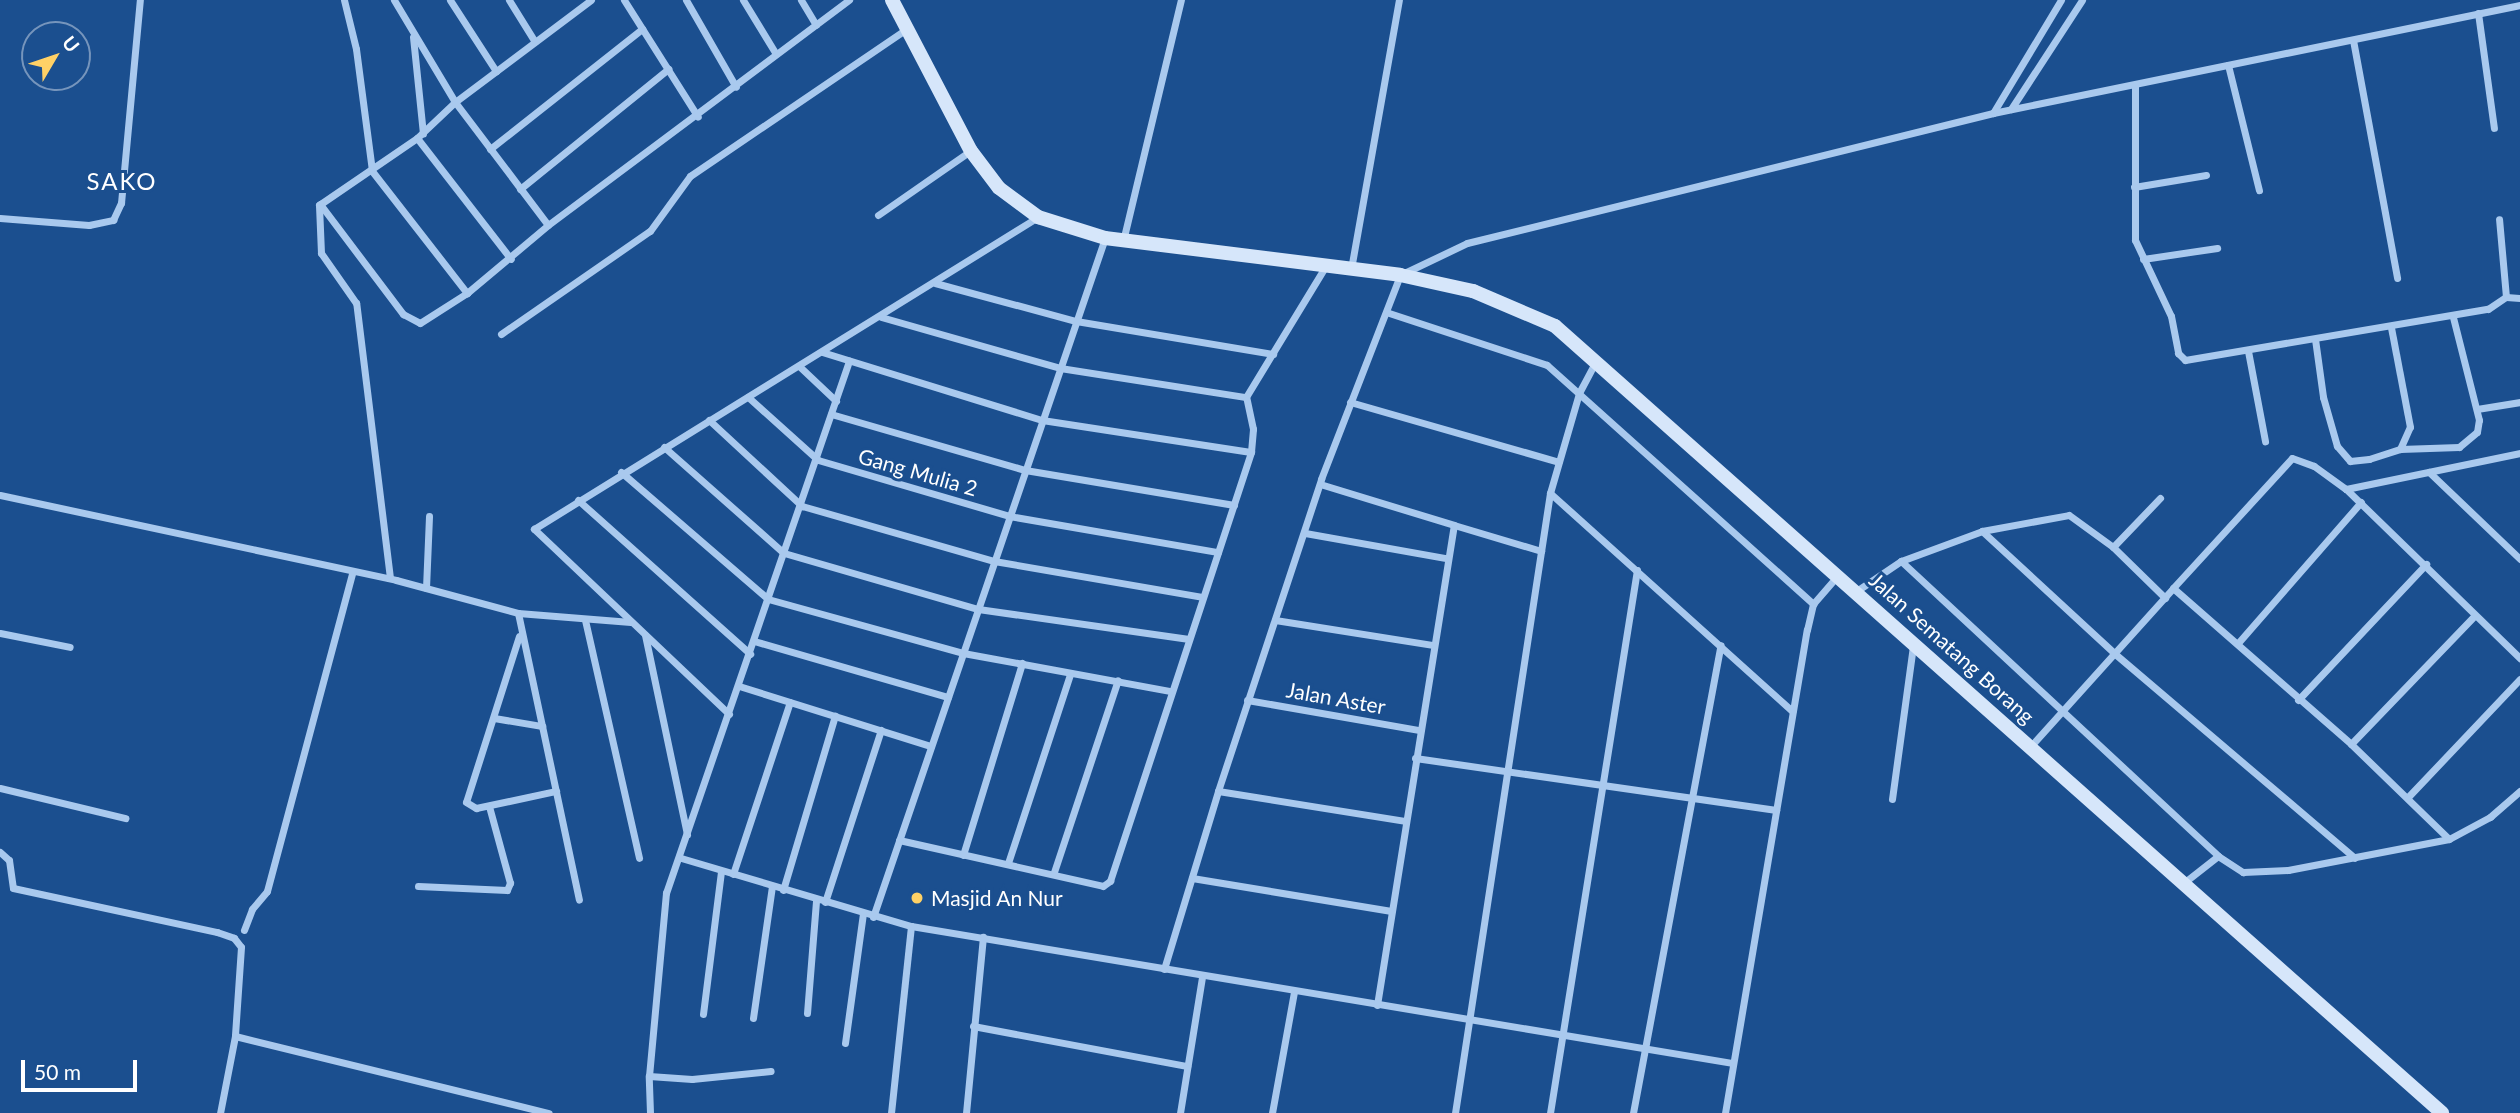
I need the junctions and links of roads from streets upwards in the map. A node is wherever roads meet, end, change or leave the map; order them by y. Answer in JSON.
{"nodes":[{"id":1,"x":141,"y":0,"type":"edge"},
{"id":2,"x":344,"y":0,"type":"edge"},
{"id":3,"x":394,"y":0,"type":"edge"},
{"id":4,"x":450,"y":0,"type":"edge"},
{"id":5,"x":509,"y":0,"type":"edge"},
{"id":6,"x":591,"y":0,"type":"edge"},
{"id":7,"x":624,"y":0,"type":"edge"},
{"id":8,"x":686,"y":0,"type":"edge"},
{"id":9,"x":743,"y":0,"type":"edge"},
{"id":10,"x":801,"y":0,"type":"edge"},
{"id":11,"x":849,"y":0,"type":"edge"},
{"id":12,"x":891,"y":0,"type":"edge"},
{"id":13,"x":1181,"y":0,"type":"edge"},
{"id":14,"x":1399,"y":0,"type":"edge"},
{"id":15,"x":2061,"y":0,"type":"edge"},
{"id":16,"x":2082,"y":0,"type":"edge"},
{"id":17,"x":2520,"y":5,"type":"edge"},
{"id":18,"x":2478,"y":13,"type":"junction"},
{"id":19,"x":816,"y":25,"type":"junction"},
{"id":20,"x":642,"y":29,"type":"junction"},
{"id":21,"x":906,"y":29,"type":"junction"},
{"id":22,"x":413,"y":33,"type":"junction"},
{"id":23,"x":2353,"y":40,"type":"junction"},
{"id":24,"x":535,"y":42,"type":"junction"},
{"id":25,"x":776,"y":54,"type":"junction"},
{"id":26,"x":2228,"y":65,"type":"junction"},
{"id":27,"x":668,"y":69,"type":"junction"},
{"id":28,"x":496,"y":71,"type":"junction"},
{"id":29,"x":2136,"y":85,"type":"junction"},
{"id":30,"x":736,"y":86,"type":"junction"},
{"id":31,"x":455,"y":102,"type":"junction"},
{"id":32,"x":2011,"y":109,"type":"junction"},
{"id":33,"x":1993,"y":113,"type":"junction"},
{"id":34,"x":698,"y":117,"type":"junction"},
{"id":35,"x":2494,"y":128,"type":"dead end"},
{"id":36,"x":420,"y":135,"type":"junction"},
{"id":37,"x":490,"y":149,"type":"junction"},
{"id":38,"x":971,"y":150,"type":"junction"},
{"id":39,"x":372,"y":171,"type":"junction"},
{"id":40,"x":2206,"y":175,"type":"dead end"},
{"id":41,"x":2134,"y":187,"type":"junction"},
{"id":42,"x":520,"y":189,"type":"junction"},
{"id":43,"x":2259,"y":190,"type":"dead end"},
{"id":44,"x":320,"y":204,"type":"junction"},
{"id":45,"x":878,"y":215,"type":"dead end"},
{"id":46,"x":1038,"y":217,"type":"junction"},
{"id":47,"x":0,"y":218,"type":"edge"},
{"id":48,"x":2499,"y":219,"type":"dead end"},
{"id":49,"x":548,"y":225,"type":"junction"},
{"id":50,"x":1105,"y":238,"type":"junction"},
{"id":51,"x":1123,"y":241,"type":"junction"},
{"id":52,"x":2217,"y":248,"type":"dead end"},
{"id":53,"x":511,"y":259,"type":"junction"},
{"id":54,"x":2143,"y":259,"type":"junction"},
{"id":55,"x":1325,"y":267,"type":"junction"},
{"id":56,"x":1351,"y":269,"type":"junction"},
{"id":57,"x":1400,"y":275,"type":"junction"},
{"id":58,"x":2397,"y":278,"type":"dead end"},
{"id":59,"x":934,"y":283,"type":"junction"},
{"id":60,"x":467,"y":293,"type":"junction"},
{"id":61,"x":2506,"y":297,"type":"junction"},
{"id":62,"x":2520,"y":298,"type":"edge"},
{"id":63,"x":1389,"y":313,"type":"junction"},
{"id":64,"x":881,"y":317,"type":"junction"},
{"id":65,"x":2453,"y":317,"type":"junction"},
{"id":66,"x":1076,"y":321,"type":"junction"},
{"id":67,"x":2391,"y":327,"type":"junction"},
{"id":68,"x":501,"y":334,"type":"dead end"},
{"id":69,"x":2315,"y":339,"type":"junction"},
{"id":70,"x":2248,"y":351,"type":"junction"},
{"id":71,"x":822,"y":352,"type":"junction"},
{"id":72,"x":1273,"y":354,"type":"junction"},
{"id":73,"x":1597,"y":359,"type":"junction"},
{"id":74,"x":849,"y":361,"type":"junction"},
{"id":75,"x":799,"y":366,"type":"junction"},
{"id":76,"x":1060,"y":368,"type":"junction"},
{"id":77,"x":1579,"y":393,"type":"junction"},
{"id":78,"x":748,"y":397,"type":"junction"},
{"id":79,"x":1246,"y":397,"type":"junction"},
{"id":80,"x":836,"y":401,"type":"junction"},
{"id":81,"x":1350,"y":402,"type":"junction"},
{"id":82,"x":2520,"y":402,"type":"edge"},
{"id":83,"x":2477,"y":410,"type":"junction"},
{"id":84,"x":831,"y":414,"type":"junction"},
{"id":85,"x":709,"y":420,"type":"junction"},
{"id":86,"x":1042,"y":420,"type":"junction"},
{"id":87,"x":2265,"y":441,"type":"dead end"},
{"id":88,"x":664,"y":447,"type":"junction"},
{"id":89,"x":2400,"y":449,"type":"junction"},
{"id":90,"x":1251,"y":452,"type":"junction"},
{"id":91,"x":2520,"y":453,"type":"edge"},
{"id":92,"x":818,"y":460,"type":"junction"},
{"id":93,"x":1559,"y":463,"type":"junction"},
{"id":94,"x":1025,"y":470,"type":"junction"},
{"id":95,"x":621,"y":472,"type":"junction"},
{"id":96,"x":2429,"y":472,"type":"junction"},
{"id":97,"x":1320,"y":484,"type":"junction"},
{"id":98,"x":2346,"y":489,"type":"junction"},
{"id":99,"x":1550,"y":494,"type":"junction"},
{"id":100,"x":0,"y":495,"type":"edge"},
{"id":101,"x":2160,"y":498,"type":"dead end"},
{"id":102,"x":578,"y":500,"type":"junction"},
{"id":103,"x":2361,"y":502,"type":"junction"},
{"id":104,"x":1234,"y":505,"type":"junction"},
{"id":105,"x":802,"y":506,"type":"junction"},
{"id":106,"x":429,"y":516,"type":"dead end"},
{"id":107,"x":1009,"y":516,"type":"junction"},
{"id":108,"x":1454,"y":525,"type":"junction"},
{"id":109,"x":1982,"y":531,"type":"junction"},
{"id":110,"x":1305,"y":533,"type":"junction"},
{"id":111,"x":2113,"y":547,"type":"junction"},
{"id":112,"x":1541,"y":551,"type":"junction"},
{"id":113,"x":1217,"y":552,"type":"junction"},
{"id":114,"x":784,"y":553,"type":"junction"},
{"id":115,"x":1446,"y":558,"type":"junction"},
{"id":116,"x":2520,"y":559,"type":"edge"},
{"id":117,"x":994,"y":561,"type":"junction"},
{"id":118,"x":1901,"y":561,"type":"junction"},
{"id":119,"x":2426,"y":564,"type":"junction"},
{"id":120,"x":1637,"y":570,"type":"junction"},
{"id":121,"x":353,"y":571,"type":"junction"},
{"id":122,"x":1837,"y":575,"type":"junction"},
{"id":123,"x":390,"y":578,"type":"junction"},
{"id":124,"x":1861,"y":587,"type":"junction"},
{"id":125,"x":426,"y":588,"type":"junction"},
{"id":126,"x":2173,"y":588,"type":"junction"},
{"id":127,"x":1202,"y":597,"type":"junction"},
{"id":128,"x":2165,"y":598,"type":"junction"},
{"id":129,"x":768,"y":599,"type":"junction"},
{"id":130,"x":1813,"y":604,"type":"junction"},
{"id":131,"x":978,"y":609,"type":"junction"},
{"id":132,"x":518,"y":613,"type":"junction"},
{"id":133,"x":2474,"y":616,"type":"junction"},
{"id":134,"x":585,"y":620,"type":"junction"},
{"id":135,"x":1275,"y":620,"type":"junction"},
{"id":136,"x":631,"y":622,"type":"junction"},
{"id":137,"x":0,"y":634,"type":"edge"},
{"id":138,"x":645,"y":634,"type":"junction"},
{"id":139,"x":519,"y":635,"type":"junction"},
{"id":140,"x":1188,"y":639,"type":"junction"},
{"id":141,"x":754,"y":641,"type":"junction"},
{"id":142,"x":1914,"y":642,"type":"junction"},
{"id":143,"x":2238,"y":643,"type":"junction"},
{"id":144,"x":1432,"y":645,"type":"junction"},
{"id":145,"x":1721,"y":645,"type":"junction"},
{"id":146,"x":70,"y":648,"type":"dead end"},
{"id":147,"x":963,"y":653,"type":"junction"},
{"id":148,"x":2114,"y":653,"type":"junction"},
{"id":149,"x":750,"y":654,"type":"junction"},
{"id":150,"x":2520,"y":658,"type":"edge"},
{"id":151,"x":1022,"y":663,"type":"junction"},
{"id":152,"x":1070,"y":674,"type":"junction"},
{"id":153,"x":2520,"y":679,"type":"edge"},
{"id":154,"x":1118,"y":680,"type":"junction"},
{"id":155,"x":739,"y":687,"type":"junction"},
{"id":156,"x":1171,"y":691,"type":"junction"},
{"id":157,"x":948,"y":697,"type":"junction"},
{"id":158,"x":1247,"y":700,"type":"junction"},
{"id":159,"x":2298,"y":700,"type":"junction"},
{"id":160,"x":790,"y":702,"type":"junction"},
{"id":161,"x":1792,"y":711,"type":"junction"},
{"id":162,"x":2064,"y":711,"type":"junction"},
{"id":163,"x":729,"y":714,"type":"junction"},
{"id":164,"x":835,"y":716,"type":"junction"},
{"id":165,"x":494,"y":718,"type":"junction"},
{"id":166,"x":542,"y":726,"type":"junction"},
{"id":167,"x":881,"y":730,"type":"junction"},
{"id":168,"x":1419,"y":730,"type":"junction"},
{"id":169,"x":2036,"y":743,"type":"junction"},
{"id":170,"x":2351,"y":744,"type":"junction"},
{"id":171,"x":931,"y":746,"type":"junction"},
{"id":172,"x":1415,"y":758,"type":"junction"},
{"id":173,"x":1509,"y":769,"type":"junction"},
{"id":174,"x":1603,"y":785,"type":"junction"},
{"id":175,"x":0,"y":788,"type":"edge"},
{"id":176,"x":556,"y":791,"type":"junction"},
{"id":177,"x":1218,"y":791,"type":"junction"},
{"id":178,"x":2520,"y":791,"type":"edge"},
{"id":179,"x":2408,"y":797,"type":"junction"},
{"id":180,"x":1892,"y":799,"type":"dead end"},
{"id":181,"x":1693,"y":800,"type":"junction"},
{"id":182,"x":489,"y":806,"type":"junction"},
{"id":183,"x":1776,"y":810,"type":"junction"},
{"id":184,"x":125,"y":818,"type":"dead end"},
{"id":185,"x":1405,"y":821,"type":"junction"},
{"id":186,"x":687,"y":836,"type":"junction"},
{"id":187,"x":2449,"y":839,"type":"junction"},
{"id":188,"x":899,"y":840,"type":"junction"},
{"id":189,"x":0,"y":852,"type":"edge"},
{"id":190,"x":963,"y":855,"type":"junction"},
{"id":191,"x":639,"y":858,"type":"dead end"},
{"id":192,"x":681,"y":858,"type":"junction"},
{"id":193,"x":2355,"y":858,"type":"junction"},
{"id":194,"x":2215,"y":859,"type":"junction"},
{"id":195,"x":1008,"y":863,"type":"junction"},
{"id":196,"x":721,"y":871,"type":"junction"},
{"id":197,"x":1054,"y":872,"type":"junction"},
{"id":198,"x":733,"y":874,"type":"junction"},
{"id":199,"x":1192,"y":878,"type":"junction"},
{"id":200,"x":418,"y":886,"type":"dead end"},
{"id":201,"x":772,"y":886,"type":"junction"},
{"id":202,"x":2181,"y":886,"type":"junction"},
{"id":203,"x":783,"y":890,"type":"junction"},
{"id":204,"x":579,"y":900,"type":"dead end"},
{"id":205,"x":816,"y":900,"type":"junction"},
{"id":206,"x":825,"y":902,"type":"junction"},
{"id":207,"x":1391,"y":911,"type":"junction"},
{"id":208,"x":863,"y":914,"type":"junction"},
{"id":209,"x":873,"y":917,"type":"junction"},
{"id":210,"x":911,"y":926,"type":"junction"},
{"id":211,"x":244,"y":930,"type":"dead end"},
{"id":212,"x":983,"y":937,"type":"junction"},
{"id":213,"x":1164,"y":969,"type":"junction"},
{"id":214,"x":1202,"y":976,"type":"junction"},
{"id":215,"x":1294,"y":992,"type":"junction"},
{"id":216,"x":1377,"y":1005,"type":"junction"},
{"id":217,"x":807,"y":1013,"type":"dead end"},
{"id":218,"x":703,"y":1014,"type":"dead end"},
{"id":219,"x":753,"y":1018,"type":"dead end"},
{"id":220,"x":1471,"y":1020,"type":"junction"},
{"id":221,"x":974,"y":1026,"type":"junction"},
{"id":222,"x":235,"y":1035,"type":"junction"},
{"id":223,"x":1564,"y":1035,"type":"junction"},
{"id":224,"x":845,"y":1043,"type":"dead end"},
{"id":225,"x":1644,"y":1048,"type":"junction"},
{"id":226,"x":1732,"y":1063,"type":"junction"},
{"id":227,"x":1187,"y":1066,"type":"junction"},
{"id":228,"x":771,"y":1071,"type":"dead end"},
{"id":229,"x":649,"y":1076,"type":"junction"},
{"id":230,"x":220,"y":1113,"type":"edge"},
{"id":231,"x":549,"y":1113,"type":"edge"},
{"id":232,"x":650,"y":1113,"type":"edge"},
{"id":233,"x":891,"y":1113,"type":"edge"},
{"id":234,"x":966,"y":1113,"type":"edge"},
{"id":235,"x":1180,"y":1113,"type":"edge"},
{"id":236,"x":1272,"y":1113,"type":"edge"},
{"id":237,"x":1455,"y":1113,"type":"edge"},
{"id":238,"x":1550,"y":1113,"type":"edge"},
{"id":239,"x":1633,"y":1113,"type":"edge"},
{"id":240,"x":1725,"y":1113,"type":"edge"},
{"id":241,"x":2442,"y":1113,"type":"edge"}],
"edges":[{"from":1,"to":47,"type":"street"},
{"from":2,"to":39,"type":"street"},
{"from":3,"to":22,"type":"street"},
{"from":4,"to":28,"type":"street"},
{"from":5,"to":24,"type":"street"},
{"from":6,"to":24,"type":"street"},
{"from":7,"to":20,"type":"street"},
{"from":8,"to":30,"type":"street"},
{"from":9,"to":25,"type":"street"},
{"from":10,"to":19,"type":"street"},
{"from":11,"to":19,"type":"street"},
{"from":12,"to":21,"type":"street","name":"Jalan Sematang Borang"},
{"from":13,"to":51,"type":"street"},
{"from":14,"to":56,"type":"street"},
{"from":15,"to":33,"type":"street"},
{"from":16,"to":32,"type":"street"},
{"from":17,"to":18,"type":"street"},
{"from":18,"to":23,"type":"street"},
{"from":18,"to":35,"type":"street"},
{"from":19,"to":25,"type":"street"},
{"from":20,"to":27,"type":"street"},
{"from":20,"to":37,"type":"street"},
{"from":21,"to":38,"type":"street","name":"Jalan Sematang Borang"},
{"from":21,"to":68,"type":"street"},
{"from":22,"to":31,"type":"street"},
{"from":22,"to":36,"type":"street"},
{"from":23,"to":26,"type":"street"},
{"from":23,"to":58,"type":"street"},
{"from":24,"to":28,"type":"street"},
{"from":25,"to":30,"type":"street"},
{"from":26,"to":29,"type":"street"},
{"from":26,"to":43,"type":"street"},
{"from":27,"to":34,"type":"street"},
{"from":27,"to":42,"type":"street"},
{"from":28,"to":31,"type":"street"},
{"from":29,"to":32,"type":"street"},
{"from":29,"to":41,"type":"street"},
{"from":30,"to":34,"type":"street"},
{"from":31,"to":36,"type":"street"},
{"from":31,"to":37,"type":"street"},
{"from":32,"to":33,"type":"street"},
{"from":33,"to":57,"type":"street"},
{"from":34,"to":49,"type":"street"},
{"from":36,"to":39,"type":"street"},
{"from":36,"to":53,"type":"street"},
{"from":37,"to":42,"type":"street"},
{"from":38,"to":45,"type":"street"},
{"from":38,"to":46,"type":"street","name":"Jalan Sematang Borang"},
{"from":39,"to":44,"type":"street"},
{"from":39,"to":60,"type":"street"},
{"from":40,"to":41,"type":"street"},
{"from":41,"to":54,"type":"street"},
{"from":42,"to":49,"type":"street"},
{"from":44,"to":60,"type":"street"},
{"from":44,"to":123,"type":"street"},
{"from":46,"to":50,"type":"street","name":"Jalan Sematang Borang"},
{"from":46,"to":59,"type":"street"},
{"from":48,"to":61,"type":"street"},
{"from":49,"to":53,"type":"street"},
{"from":50,"to":51,"type":"street","name":"Jalan Sematang Borang"},
{"from":50,"to":66,"type":"street"},
{"from":51,"to":55,"type":"street","name":"Jalan Sematang Borang"},
{"from":52,"to":54,"type":"street"},
{"from":53,"to":60,"type":"street"},
{"from":54,"to":70,"type":"street"},
{"from":55,"to":56,"type":"street","name":"Jalan Sematang Borang"},
{"from":55,"to":72,"type":"street"},
{"from":56,"to":57,"type":"street","name":"Jalan Sematang Borang"},
{"from":57,"to":63,"type":"street"},
{"from":57,"to":73,"type":"street","name":"Jalan Sematang Borang"},
{"from":59,"to":64,"type":"street"},
{"from":59,"to":66,"type":"street"},
{"from":61,"to":62,"type":"street"},
{"from":61,"to":65,"type":"street"},
{"from":63,"to":77,"type":"street"},
{"from":63,"to":81,"type":"street"},
{"from":64,"to":71,"type":"street"},
{"from":64,"to":76,"type":"street"},
{"from":65,"to":67,"type":"street"},
{"from":65,"to":83,"type":"street"},
{"from":66,"to":72,"type":"street"},
{"from":66,"to":76,"type":"street"},
{"from":67,"to":69,"type":"street"},
{"from":67,"to":89,"type":"street"},
{"from":69,"to":70,"type":"street"},
{"from":69,"to":89,"type":"street"},
{"from":70,"to":87,"type":"street"},
{"from":71,"to":74,"type":"street"},
{"from":71,"to":75,"type":"street"},
{"from":72,"to":79,"type":"street"},
{"from":73,"to":77,"type":"street"},
{"from":73,"to":122,"type":"street","name":"Jalan Sematang Borang"},
{"from":74,"to":80,"type":"street"},
{"from":74,"to":86,"type":"street"},
{"from":75,"to":78,"type":"street"},
{"from":75,"to":80,"type":"street"},
{"from":76,"to":79,"type":"street"},
{"from":76,"to":86,"type":"street"},
{"from":77,"to":93,"type":"street"},
{"from":77,"to":130,"type":"street"},
{"from":78,"to":85,"type":"street"},
{"from":78,"to":92,"type":"street"},
{"from":79,"to":90,"type":"street"},
{"from":80,"to":84,"type":"street"},
{"from":81,"to":93,"type":"street"},
{"from":81,"to":97,"type":"street"},
{"from":82,"to":83,"type":"street"},
{"from":83,"to":89,"type":"street"},
{"from":84,"to":92,"type":"street"},
{"from":84,"to":94,"type":"street"},
{"from":85,"to":88,"type":"street"},
{"from":85,"to":105,"type":"street"},
{"from":86,"to":90,"type":"street"},
{"from":86,"to":94,"type":"street"},
{"from":88,"to":95,"type":"street"},
{"from":88,"to":114,"type":"street"},
{"from":90,"to":104,"type":"street"},
{"from":91,"to":96,"type":"street"},
{"from":92,"to":105,"type":"street"},
{"from":92,"to":107,"type":"street","name":"Gang Mulia 2"},
{"from":93,"to":99,"type":"street"},
{"from":94,"to":104,"type":"street"},
{"from":94,"to":107,"type":"street"},
{"from":95,"to":102,"type":"street"},
{"from":95,"to":129,"type":"street"},
{"from":96,"to":98,"type":"street"},
{"from":96,"to":116,"type":"street"},
{"from":97,"to":108,"type":"street"},
{"from":97,"to":110,"type":"street"},
{"from":98,"to":103,"type":"street"},
{"from":98,"to":126,"type":"street"},
{"from":99,"to":112,"type":"street"},
{"from":99,"to":120,"type":"street"},
{"from":100,"to":121,"type":"street"},
{"from":101,"to":111,"type":"street"},
{"from":102,"to":136,"type":"street"},
{"from":102,"to":149,"type":"street"},
{"from":103,"to":119,"type":"street"},
{"from":103,"to":143,"type":"street"},
{"from":104,"to":113,"type":"street"},
{"from":105,"to":114,"type":"street"},
{"from":105,"to":117,"type":"street"},
{"from":106,"to":125,"type":"street"},
{"from":107,"to":113,"type":"street","name":"Gang Mulia 2"},
{"from":107,"to":117,"type":"street"},
{"from":108,"to":112,"type":"street"},
{"from":108,"to":115,"type":"street"},
{"from":109,"to":111,"type":"street"},
{"from":109,"to":118,"type":"street"},
{"from":109,"to":148,"type":"street"},
{"from":110,"to":115,"type":"street"},
{"from":110,"to":135,"type":"street"},
{"from":111,"to":128,"type":"street"},
{"from":112,"to":173,"type":"street"},
{"from":113,"to":127,"type":"street"},
{"from":114,"to":129,"type":"street"},
{"from":114,"to":131,"type":"street"},
{"from":115,"to":144,"type":"street"},
{"from":117,"to":127,"type":"street"},
{"from":117,"to":131,"type":"street"},
{"from":118,"to":124,"type":"street"},
{"from":118,"to":162,"type":"street"},
{"from":119,"to":133,"type":"street"},
{"from":119,"to":159,"type":"street"},
{"from":120,"to":145,"type":"street"},
{"from":120,"to":174,"type":"street"},
{"from":121,"to":123,"type":"street"},
{"from":121,"to":211,"type":"street"},
{"from":122,"to":124,"type":"street","name":"Jalan Sematang Borang"},
{"from":122,"to":130,"type":"street"},
{"from":123,"to":125,"type":"street"},
{"from":124,"to":142,"type":"street","name":"Jalan Sematang Borang"},
{"from":125,"to":132,"type":"street"},
{"from":126,"to":128,"type":"street"},
{"from":126,"to":143,"type":"street"},
{"from":127,"to":140,"type":"street"},
{"from":128,"to":148,"type":"street"},
{"from":129,"to":141,"type":"street"},
{"from":129,"to":147,"type":"street"},
{"from":130,"to":161,"type":"street"},
{"from":131,"to":140,"type":"street"},
{"from":131,"to":147,"type":"street"},
{"from":132,"to":134,"type":"street"},
{"from":132,"to":139,"type":"street"},
{"from":133,"to":150,"type":"street"},
{"from":133,"to":170,"type":"street"},
{"from":134,"to":136,"type":"street"},
{"from":134,"to":191,"type":"street"},
{"from":135,"to":144,"type":"street"},
{"from":135,"to":158,"type":"street"},
{"from":136,"to":138,"type":"street"},
{"from":137,"to":146,"type":"street"},
{"from":138,"to":163,"type":"street"},
{"from":138,"to":186,"type":"street"},
{"from":139,"to":165,"type":"street"},
{"from":139,"to":166,"type":"street"},
{"from":140,"to":156,"type":"street"},
{"from":141,"to":149,"type":"street"},
{"from":141,"to":157,"type":"street"},
{"from":142,"to":169,"type":"street","name":"Jalan Sematang Borang"},
{"from":142,"to":180,"type":"street"},
{"from":143,"to":159,"type":"street"},
{"from":144,"to":168,"type":"street"},
{"from":145,"to":161,"type":"street"},
{"from":145,"to":181,"type":"street"},
{"from":147,"to":151,"type":"street"},
{"from":147,"to":157,"type":"street"},
{"from":148,"to":162,"type":"street"},
{"from":148,"to":193,"type":"street"},
{"from":149,"to":155,"type":"street"},
{"from":151,"to":152,"type":"street"},
{"from":151,"to":190,"type":"street"},
{"from":152,"to":154,"type":"street"},
{"from":152,"to":195,"type":"street"},
{"from":153,"to":179,"type":"street"},
{"from":154,"to":156,"type":"street"},
{"from":154,"to":197,"type":"street"},
{"from":155,"to":160,"type":"street"},
{"from":155,"to":163,"type":"street"},
{"from":156,"to":197,"type":"street"},
{"from":157,"to":171,"type":"street"},
{"from":158,"to":168,"type":"street","name":"Jalan Aster"},
{"from":158,"to":177,"type":"street"},
{"from":159,"to":170,"type":"street"},
{"from":160,"to":164,"type":"street"},
{"from":160,"to":198,"type":"street"},
{"from":161,"to":183,"type":"street"},
{"from":162,"to":169,"type":"street"},
{"from":162,"to":194,"type":"street"},
{"from":163,"to":186,"type":"street"},
{"from":164,"to":167,"type":"street"},
{"from":164,"to":203,"type":"street"},
{"from":165,"to":166,"type":"street"},
{"from":165,"to":182,"type":"street"},
{"from":166,"to":176,"type":"street"},
{"from":167,"to":171,"type":"street"},
{"from":167,"to":206,"type":"street"},
{"from":168,"to":172,"type":"street"},
{"from":169,"to":202,"type":"street","name":"Jalan Sematang Borang"},
{"from":170,"to":179,"type":"street"},
{"from":171,"to":188,"type":"street"},
{"from":172,"to":173,"type":"street"},
{"from":172,"to":185,"type":"street"},
{"from":173,"to":174,"type":"street"},
{"from":173,"to":220,"type":"street"},
{"from":174,"to":181,"type":"street"},
{"from":174,"to":223,"type":"street"},
{"from":175,"to":184,"type":"street"},
{"from":176,"to":182,"type":"street"},
{"from":176,"to":204,"type":"street"},
{"from":177,"to":185,"type":"street"},
{"from":177,"to":199,"type":"street"},
{"from":178,"to":187,"type":"street"},
{"from":179,"to":187,"type":"street"},
{"from":181,"to":183,"type":"street"},
{"from":181,"to":225,"type":"street"},
{"from":182,"to":200,"type":"street"},
{"from":183,"to":226,"type":"street"},
{"from":185,"to":207,"type":"street"},
{"from":186,"to":192,"type":"street"},
{"from":187,"to":193,"type":"street"},
{"from":188,"to":190,"type":"street"},
{"from":188,"to":209,"type":"street"},
{"from":189,"to":222,"type":"street"},
{"from":190,"to":195,"type":"street"},
{"from":192,"to":196,"type":"street"},
{"from":192,"to":229,"type":"street"},
{"from":193,"to":194,"type":"street"},
{"from":194,"to":202,"type":"street"},
{"from":195,"to":197,"type":"street"},
{"from":196,"to":198,"type":"street"},
{"from":196,"to":218,"type":"street"},
{"from":198,"to":201,"type":"street"},
{"from":199,"to":207,"type":"street"},
{"from":199,"to":213,"type":"street"},
{"from":201,"to":203,"type":"street"},
{"from":201,"to":219,"type":"street"},
{"from":202,"to":241,"type":"street","name":"Jalan Sematang Borang"},
{"from":203,"to":205,"type":"street"},
{"from":205,"to":206,"type":"street"},
{"from":205,"to":217,"type":"street"},
{"from":206,"to":208,"type":"street"},
{"from":207,"to":216,"type":"street"},
{"from":208,"to":209,"type":"street"},
{"from":208,"to":224,"type":"street"},
{"from":209,"to":210,"type":"street"},
{"from":210,"to":212,"type":"street"},
{"from":210,"to":233,"type":"street"},
{"from":212,"to":213,"type":"street"},
{"from":212,"to":221,"type":"street"},
{"from":213,"to":214,"type":"street"},
{"from":214,"to":215,"type":"street"},
{"from":214,"to":227,"type":"street"},
{"from":215,"to":216,"type":"street"},
{"from":215,"to":236,"type":"street"},
{"from":216,"to":220,"type":"street"},
{"from":220,"to":223,"type":"street"},
{"from":220,"to":237,"type":"street"},
{"from":221,"to":227,"type":"street"},
{"from":221,"to":234,"type":"street"},
{"from":222,"to":230,"type":"street"},
{"from":222,"to":231,"type":"street"},
{"from":223,"to":225,"type":"street"},
{"from":223,"to":238,"type":"street"},
{"from":225,"to":226,"type":"street"},
{"from":225,"to":239,"type":"street"},
{"from":226,"to":240,"type":"street"},
{"from":227,"to":235,"type":"street"},
{"from":228,"to":229,"type":"street"},
{"from":229,"to":232,"type":"street"}]}
